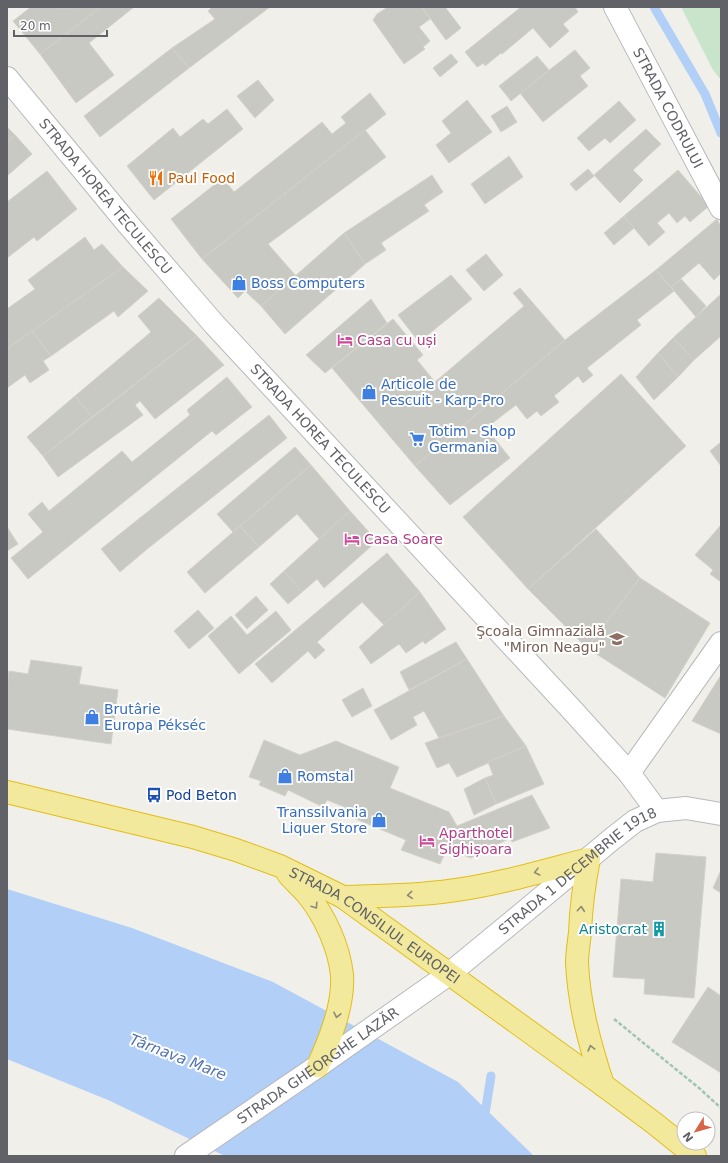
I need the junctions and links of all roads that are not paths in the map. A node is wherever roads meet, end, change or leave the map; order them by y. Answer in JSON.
{"nodes":[{"id":1,"x":615,"y":7,"type":"edge"},
{"id":2,"x":7,"y":78,"type":"edge"},
{"id":3,"x":719,"y":204,"type":"edge"},
{"id":4,"x":721,"y":643,"type":"edge"},
{"id":5,"x":629,"y":773,"type":"junction"},
{"id":6,"x":7,"y":792,"type":"edge"},
{"id":7,"x":656,"y":811,"type":"junction"},
{"id":8,"x":721,"y":814,"type":"edge"},
{"id":9,"x":589,"y":859,"type":"junction"},
{"id":10,"x":280,"y":866,"type":"junction"},
{"id":11,"x":343,"y":897,"type":"junction"},
{"id":12,"x":448,"y":974,"type":"junction"},
{"id":13,"x":318,"y":1066,"type":"junction"},
{"id":14,"x":603,"y":1085,"type":"junction"},
{"id":15,"x":186,"y":1156,"type":"edge"},
{"id":16,"x":695,"y":1156,"type":"edge"}],
"edges":[{"from":1,"to":3,"type":"street","name":"STRADA CODRULUI"},
{"from":2,"to":5,"type":"street","name":"STRADA HOREA TECULESCU"},
{"from":4,"to":5,"type":"street"},
{"from":5,"to":7,"type":"street","name":"STRADA HOREA TECULESCU"},
{"from":6,"to":10,"type":"highway","name":"STRADA CONSILIUL EUROPEI"},
{"from":7,"to":8,"type":"street","name":"STRADA 1 DECEMBRIE 1918"},
{"from":7,"to":9,"type":"street","name":"STRADA 1 DECEMBRIE 1918"},
{"from":9,"to":11,"type":"highway","one_way":true},
{"from":9,"to":12,"type":"street","name":"STRADA 1 DECEMBRIE 1918"},
{"from":14,"to":9,"type":"highway","one_way":true},
{"from":10,"to":11,"type":"highway","name":"STRADA CONSILIUL EUROPEI"},
{"from":10,"to":13,"type":"highway","one_way":true},
{"from":11,"to":12,"type":"highway","name":"STRADA CONSILIUL EUROPEI"},
{"from":12,"to":13,"type":"street","name":"STRADA GHEORGHE LAZĂR"},
{"from":12,"to":14,"type":"highway","name":"STRADA CONSILIUL EUROPEI"},
{"from":13,"to":15,"type":"street","name":"STRADA GHEORGHE LAZĂR"},
{"from":14,"to":16,"type":"highway","name":"STRADA CONSILIUL EUROPEI"}]}
